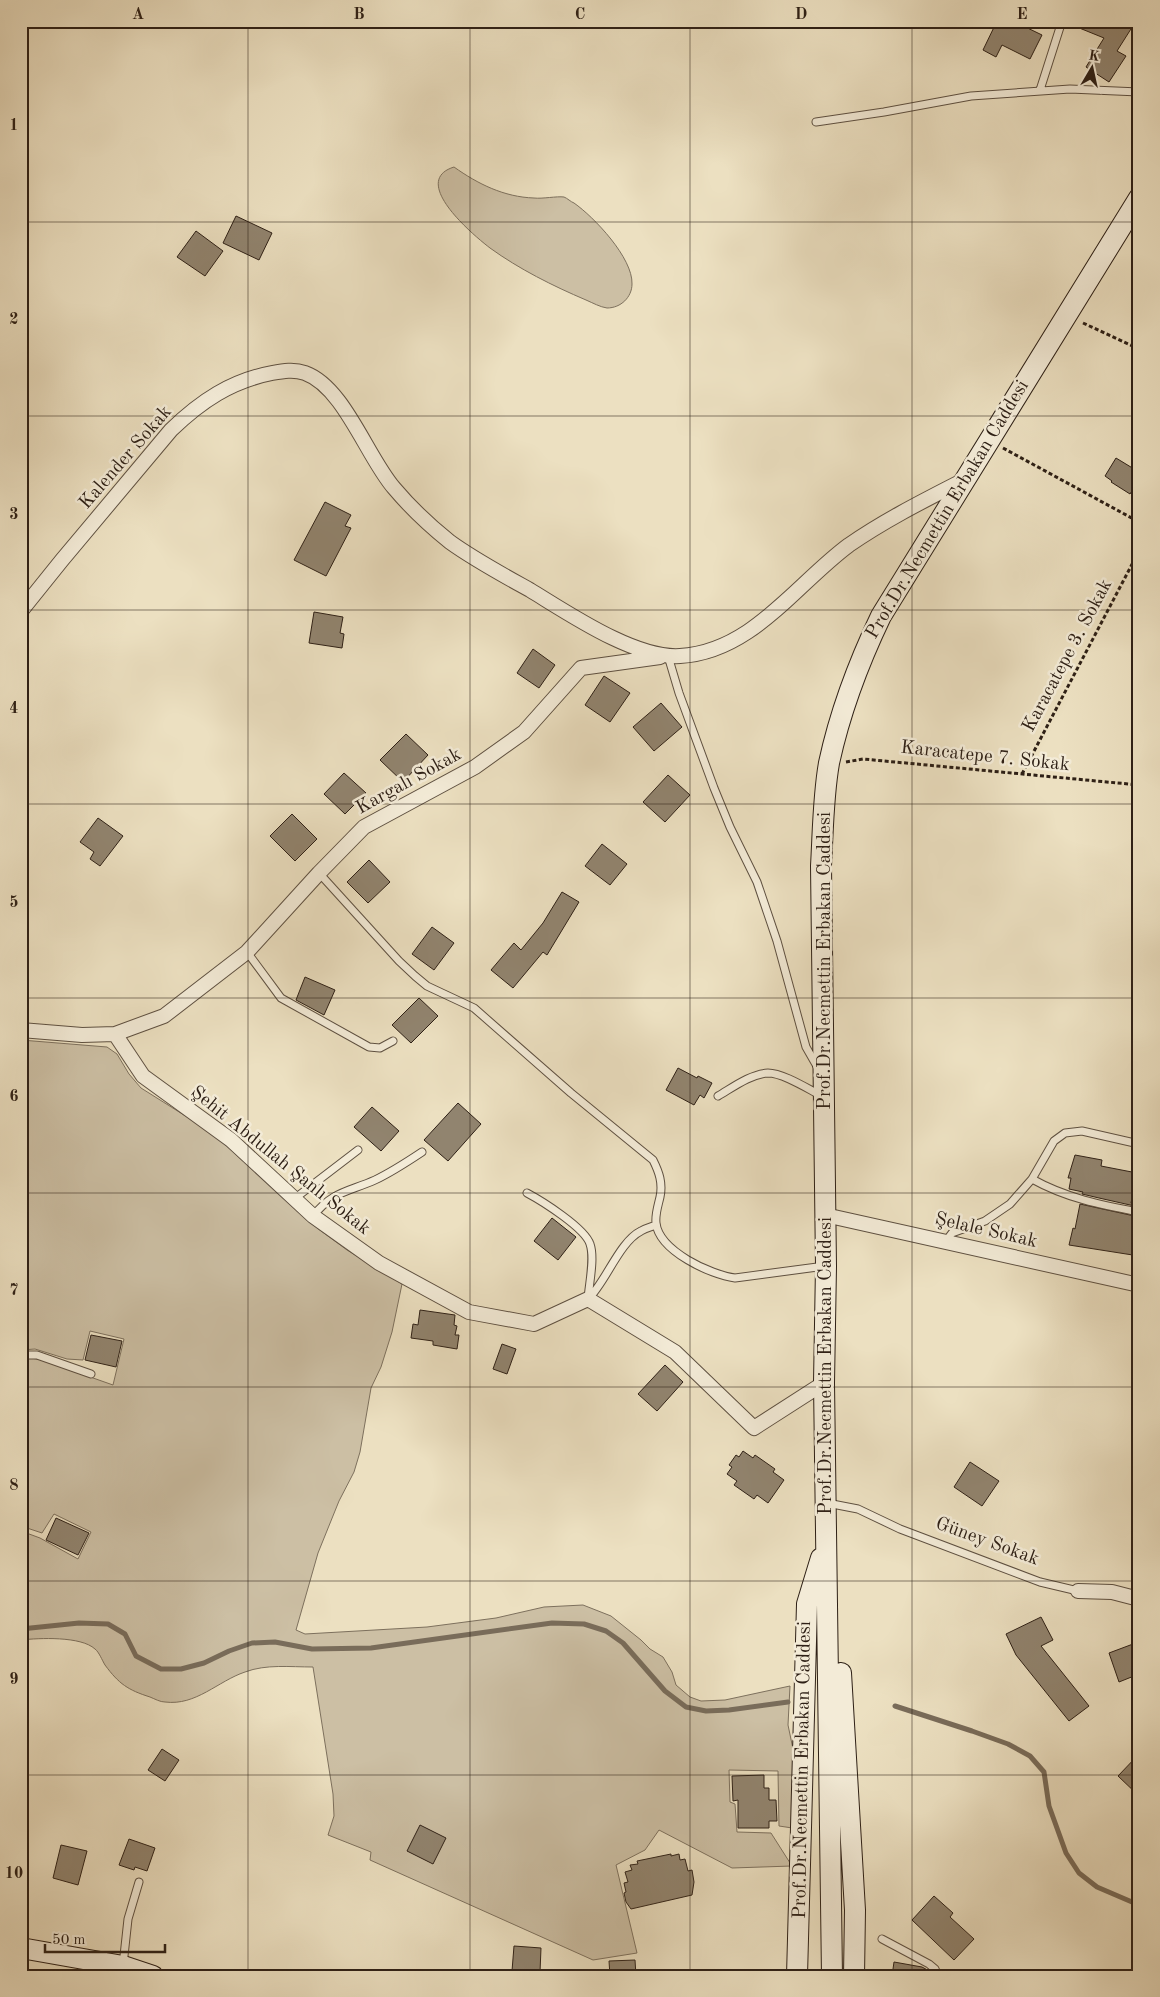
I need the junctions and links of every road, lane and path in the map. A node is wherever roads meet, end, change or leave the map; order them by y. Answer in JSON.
{"nodes":[{"id":1,"x":1062,"y":21,"type":"edge"},
{"id":2,"x":1040,"y":90,"type":"junction"},
{"id":3,"x":1139,"y":92,"type":"edge"},
{"id":4,"x":816,"y":122,"type":"dead end"},
{"id":5,"x":1139,"y":198,"type":"edge"},
{"id":6,"x":1066,"y":315,"type":"junction"},
{"id":7,"x":1139,"y":349,"type":"edge"},
{"id":8,"x":989,"y":440,"type":"junction"},
{"id":9,"x":964,"y":479,"type":"junction"},
{"id":10,"x":1139,"y":522,"type":"edge"},
{"id":11,"x":1139,"y":551,"type":"edge"},
{"id":12,"x":21,"y":611,"type":"edge"},
{"id":13,"x":668,"y":656,"type":"junction"},
{"id":14,"x":829,"y":765,"type":"junction"},
{"id":15,"x":1022,"y":774,"type":"junction"},
{"id":16,"x":1139,"y":785,"type":"edge"},
{"id":17,"x":319,"y":872,"type":"junction"},
{"id":18,"x":247,"y":952,"type":"junction"},
{"id":19,"x":21,"y":1030,"type":"edge"},
{"id":20,"x":115,"y":1034,"type":"junction"},
{"id":21,"x":393,"y":1041,"type":"dead end"},
{"id":22,"x":824,"y":1088,"type":"junction"},
{"id":23,"x":718,"y":1096,"type":"dead end"},
{"id":24,"x":1139,"y":1144,"type":"edge"},
{"id":25,"x":358,"y":1150,"type":"dead end"},
{"id":26,"x":422,"y":1152,"type":"dead end"},
{"id":27,"x":1032,"y":1179,"type":"junction"},
{"id":28,"x":527,"y":1193,"type":"dead end"},
{"id":29,"x":294,"y":1199,"type":"junction"},
{"id":30,"x":1139,"y":1212,"type":"edge"},
{"id":31,"x":825,"y":1215,"type":"junction"},
{"id":32,"x":313,"y":1216,"type":"junction"},
{"id":33,"x":656,"y":1225,"type":"junction"},
{"id":34,"x":946,"y":1241,"type":"junction"},
{"id":35,"x":826,"y":1266,"type":"junction"},
{"id":36,"x":1139,"y":1285,"type":"edge"},
{"id":37,"x":588,"y":1299,"type":"junction"},
{"id":38,"x":21,"y":1355,"type":"edge"},
{"id":39,"x":91,"y":1374,"type":"dead end"},
{"id":40,"x":824,"y":1384,"type":"junction"},
{"id":41,"x":826,"y":1503,"type":"junction"},
{"id":42,"x":827,"y":1536,"type":"junction"},
{"id":43,"x":1078,"y":1591,"type":"joint"},
{"id":44,"x":1139,"y":1599,"type":"edge"},
{"id":45,"x":139,"y":1882,"type":"dead end"},
{"id":46,"x":882,"y":1939,"type":"dead end"},
{"id":47,"x":21,"y":1948,"type":"edge"},
{"id":48,"x":123,"y":1966,"type":"junction"},
{"id":49,"x":153,"y":1976,"type":"edge"},
{"id":50,"x":797,"y":1976,"type":"edge"},
{"id":51,"x":832,"y":1976,"type":"edge"},
{"id":52,"x":854,"y":1976,"type":"edge"},
{"id":53,"x":938,"y":1976,"type":"edge"}],
"edges":[{"from":1,"to":2,"type":"lane"},
{"from":2,"to":3,"type":"lane"},
{"from":2,"to":4,"type":"lane"},
{"from":5,"to":6,"type":"main road","name":"Prof.Dr.Necmettin Erbakan Caddesi"},
{"from":6,"to":7,"type":"path"},
{"from":6,"to":8,"type":"main road","name":"Prof.Dr.Necmettin Erbakan Caddesi"},
{"from":8,"to":9,"type":"main road","name":"Prof.Dr.Necmettin Erbakan Caddesi"},
{"from":8,"to":10,"type":"path"},
{"from":9,"to":13,"type":"street","name":"Kargalı Sokak"},
{"from":9,"to":14,"type":"main road","name":"Prof.Dr.Necmettin Erbakan Caddesi"},
{"from":11,"to":15,"type":"path","name":"Karacatepe 3. Sokak"},
{"from":12,"to":13,"type":"street","name":"Kalender Sokak"},
{"from":13,"to":17,"type":"street","name":"Kargalı Sokak"},
{"from":13,"to":22,"type":"lane"},
{"from":14,"to":15,"type":"path","name":"Karacatepe 7. Sokak"},
{"from":14,"to":22,"type":"main road","name":"Prof.Dr.Necmettin Erbakan Caddesi"},
{"from":15,"to":16,"type":"path","name":"Karacatepe 7. Sokak"},
{"from":17,"to":18,"type":"street","name":"Kargalı Sokak"},
{"from":17,"to":33,"type":"lane"},
{"from":18,"to":20,"type":"street","name":"Kargalı Sokak"},
{"from":18,"to":21,"type":"lane"},
{"from":19,"to":20,"type":"street"},
{"from":20,"to":29,"type":"street","name":"Şehit Abdullah Şanlı Sokak"},
{"from":22,"to":23,"type":"lane"},
{"from":22,"to":31,"type":"main road","name":"Prof.Dr.Necmettin Erbakan Caddesi"},
{"from":24,"to":27,"type":"lane"},
{"from":25,"to":29,"type":"lane"},
{"from":26,"to":32,"type":"lane"},
{"from":27,"to":30,"type":"lane"},
{"from":27,"to":34,"type":"lane"},
{"from":28,"to":37,"type":"lane"},
{"from":29,"to":32,"type":"street","name":"Şehit Abdullah Şanlı Sokak"},
{"from":31,"to":34,"type":"street","name":"Şelale Sokak"},
{"from":31,"to":35,"type":"main road","name":"Prof.Dr.Necmettin Erbakan Caddesi"},
{"from":32,"to":37,"type":"street","name":"Şehit Abdullah Şanlı Sokak"},
{"from":33,"to":35,"type":"lane"},
{"from":33,"to":37,"type":"lane"},
{"from":34,"to":36,"type":"street","name":"Şelale Sokak"},
{"from":35,"to":40,"type":"main road","name":"Prof.Dr.Necmettin Erbakan Caddesi"},
{"from":37,"to":40,"type":"street"},
{"from":38,"to":39,"type":"lane"},
{"from":40,"to":41,"type":"main road","name":"Prof.Dr.Necmettin Erbakan Caddesi"},
{"from":41,"to":42,"type":"main road","name":"Prof.Dr.Necmettin Erbakan Caddesi"},
{"from":41,"to":43,"type":"lane","name":"Güney Sokak"},
{"from":42,"to":50,"type":"main road","name":"Prof.Dr.Necmettin Erbakan Caddesi"},
{"from":42,"to":51,"type":"main road","name":"Prof.Dr.Necmettin Erbakan Caddesi"},
{"from":42,"to":52,"type":"main road","name":"Prof.Dr.Necmettin Erbakan Caddesi"},
{"from":43,"to":44,"type":"street","name":"Güney Sokak"},
{"from":45,"to":48,"type":"lane"},
{"from":46,"to":53,"type":"lane"},
{"from":47,"to":48,"type":"main road"},
{"from":48,"to":49,"type":"main road"}]}
